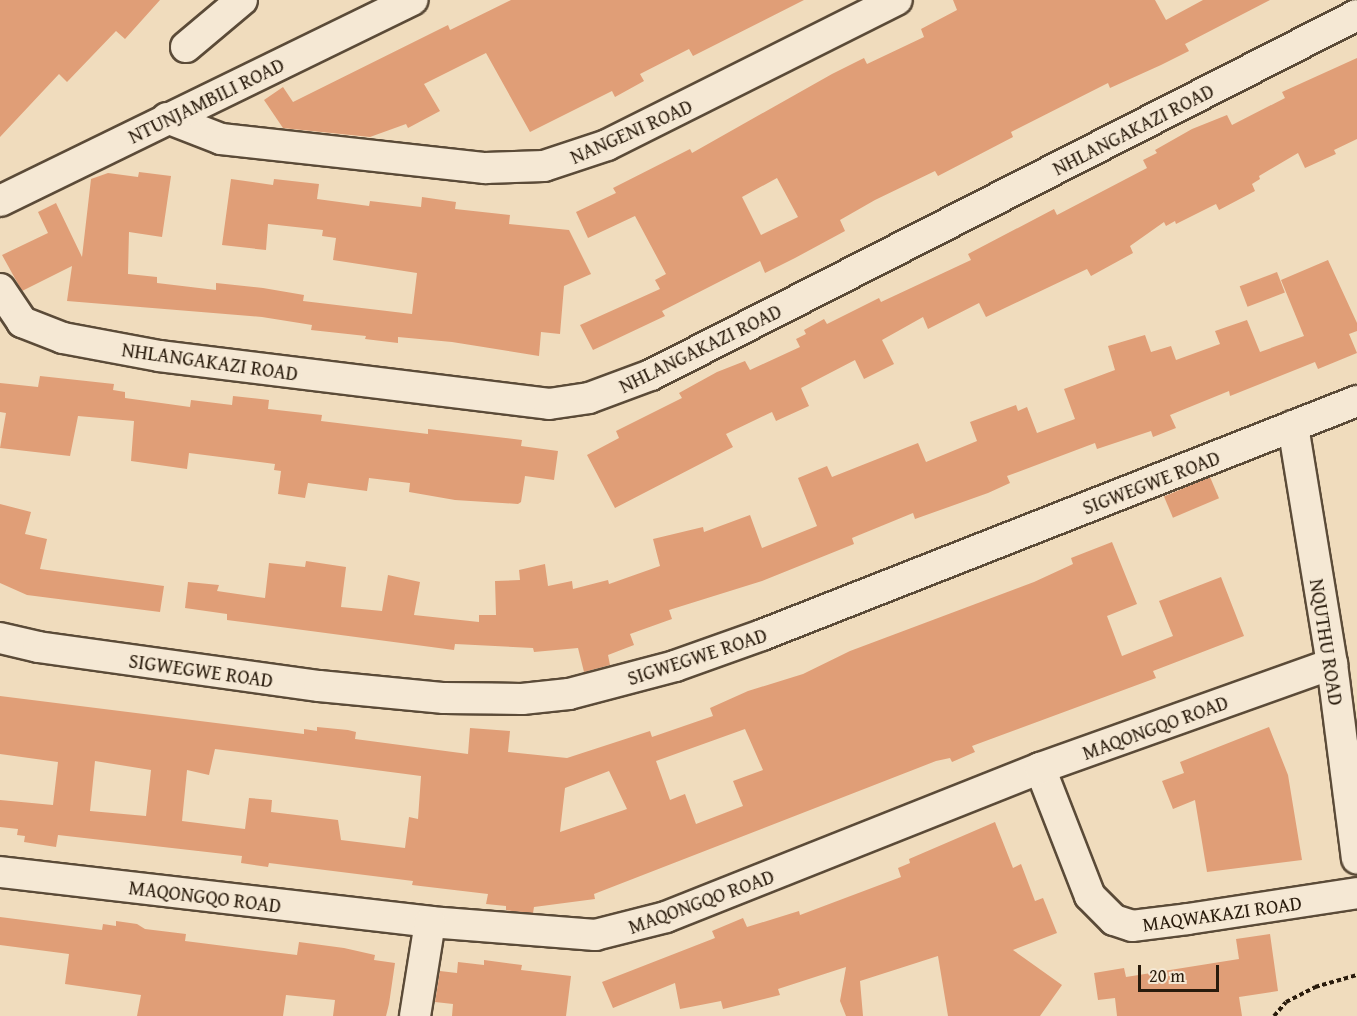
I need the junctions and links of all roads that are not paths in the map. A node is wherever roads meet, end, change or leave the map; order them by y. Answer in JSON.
{"nodes":[{"id":1,"x":242,"y":0,"type":"edge"},
{"id":2,"x":897,"y":0,"type":"edge"},
{"id":3,"x":399,"y":3,"type":"edge"},
{"id":4,"x":1357,"y":15,"type":"edge"},
{"id":5,"x":186,"y":47,"type":"dead end"},
{"id":6,"x":166,"y":118,"type":"junction"},
{"id":7,"x":0,"y":201,"type":"edge"},
{"id":8,"x":0,"y":289,"type":"edge"},
{"id":9,"x":1357,"y":401,"type":"edge"},
{"id":10,"x":1293,"y":426,"type":"junction"},
{"id":11,"x":0,"y":638,"type":"edge"},
{"id":12,"x":1332,"y":664,"type":"junction"},
{"id":13,"x":1040,"y":768,"type":"junction"},
{"id":14,"x":1357,"y":858,"type":"edge"},
{"id":15,"x":0,"y":872,"type":"edge"},
{"id":16,"x":1357,"y":893,"type":"edge"},
{"id":17,"x":430,"y":922,"type":"junction"},
{"id":18,"x":415,"y":1016,"type":"edge"}],
"edges":[{"from":1,"to":5,"type":"street"},
{"from":2,"to":6,"type":"street","name":"NANGENI ROAD"},
{"from":3,"to":6,"type":"street","name":"NTUNJAMBILI ROAD"},
{"from":4,"to":8,"type":"street","name":"NHLANGAKAZI ROAD"},
{"from":6,"to":7,"type":"street","name":"NTUNJAMBILI ROAD"},
{"from":9,"to":10,"type":"street","name":"SIGWEGWE ROAD"},
{"from":10,"to":11,"type":"street","name":"SIGWEGWE ROAD"},
{"from":10,"to":12,"type":"street","name":"NQUTHU ROAD"},
{"from":12,"to":13,"type":"street","name":"MAQONGQO ROAD"},
{"from":12,"to":14,"type":"street","name":"NQUTHU ROAD"},
{"from":13,"to":16,"type":"street","name":"MAQWAKAZI ROAD"},
{"from":13,"to":17,"type":"street","name":"MAQONGQO ROAD"},
{"from":15,"to":17,"type":"street","name":"MAQONGQO ROAD"},
{"from":17,"to":18,"type":"street"}]}
